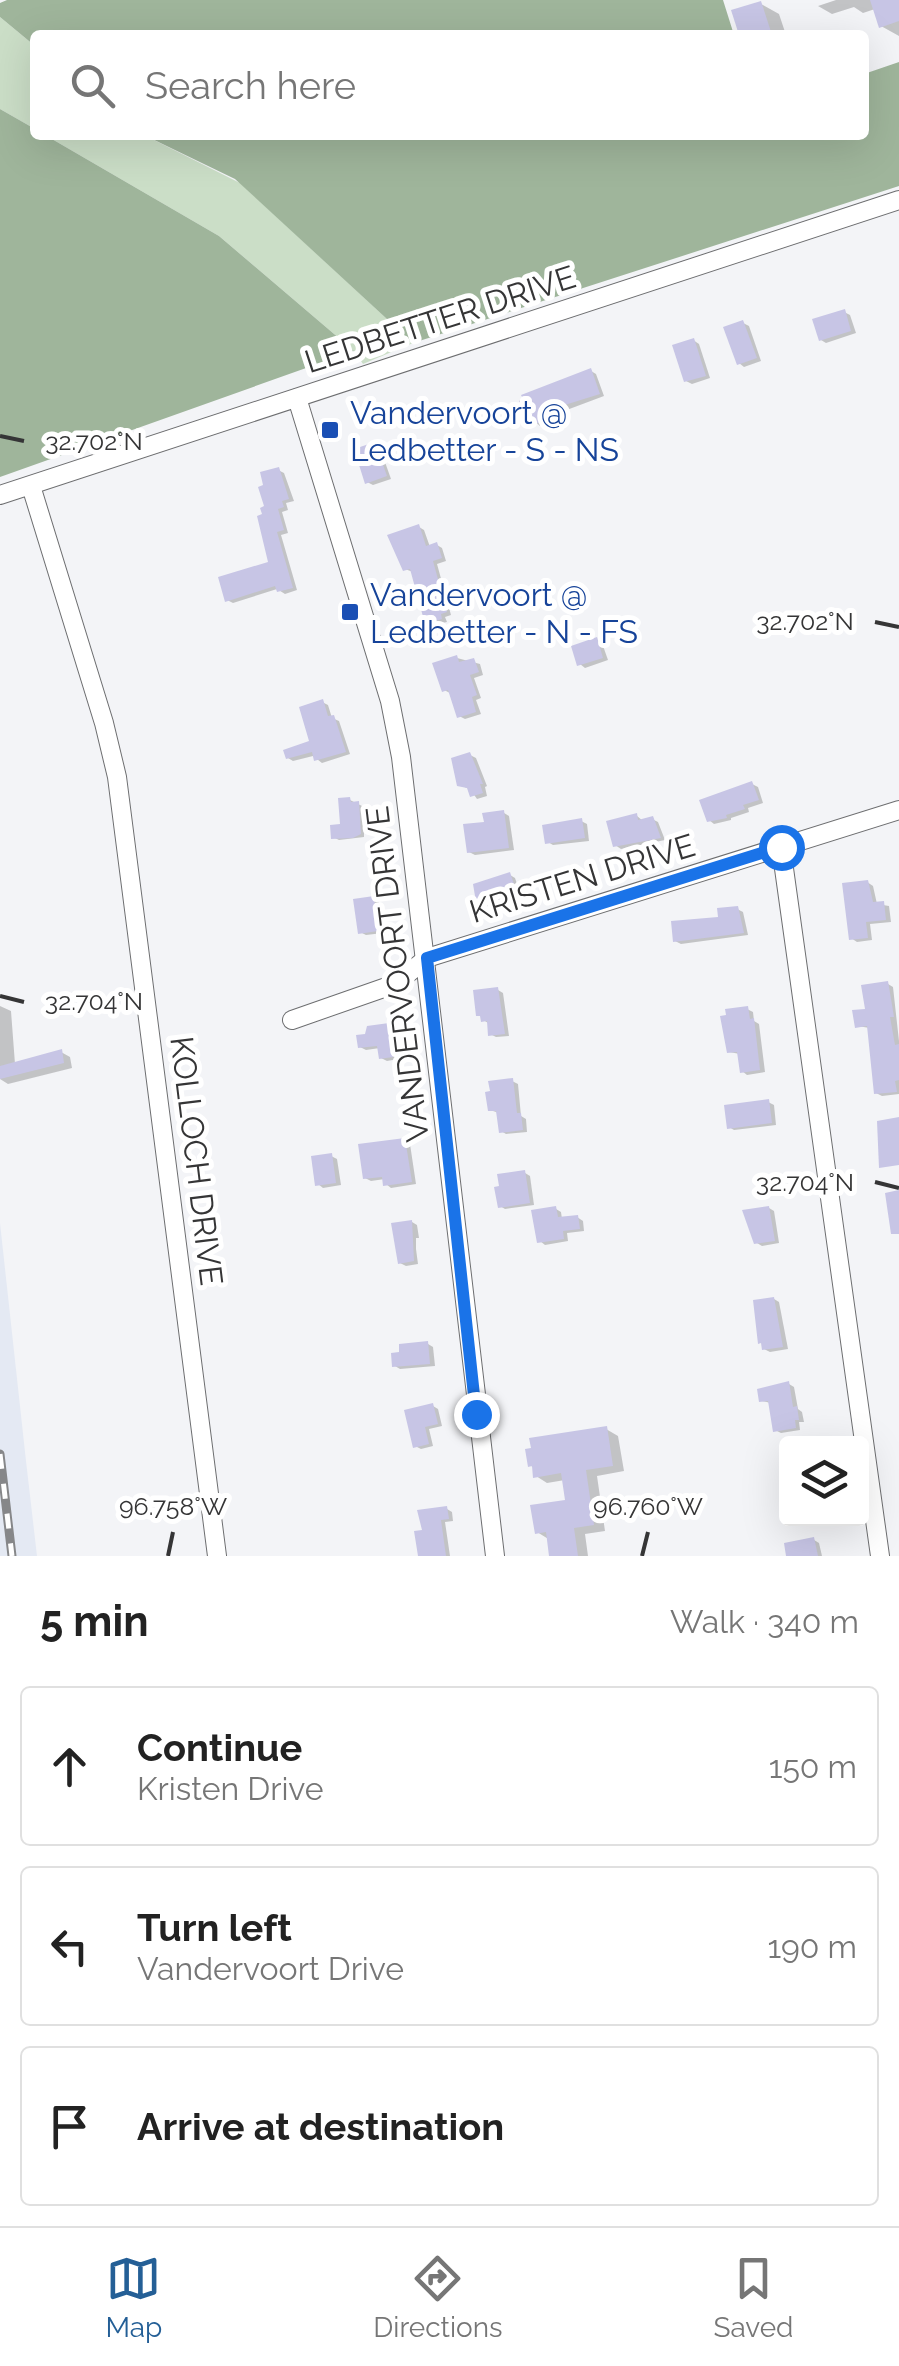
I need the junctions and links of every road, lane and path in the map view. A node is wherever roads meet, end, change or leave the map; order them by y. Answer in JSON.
{"nodes":[{"id":1,"x":899,"y":200,"type":"edge"},
{"id":2,"x":297,"y":398,"type":"junction"},
{"id":3,"x":30,"y":486,"type":"junction"},
{"id":4,"x":0,"y":495,"type":"edge"},
{"id":5,"x":899,"y":810,"type":"edge"},
{"id":6,"x":781,"y":847,"type":"junction"},
{"id":7,"x":427,"y":958,"type":"junction"},
{"id":8,"x":292,"y":1020,"type":"dead end"},
{"id":9,"x":217,"y":1556,"type":"edge"},
{"id":10,"x":495,"y":1556,"type":"edge"},
{"id":11,"x":880,"y":1556,"type":"edge"}],
"edges":[{"from":1,"to":2,"type":"street","name":"LEDBETTER DRIVE"},
{"from":2,"to":3,"type":"street","name":"LEDBETTER DRIVE"},
{"from":2,"to":7,"type":"street","name":"VANDERVOORT DRIVE"},
{"from":3,"to":4,"type":"street","name":"LEDBETTER DRIVE"},
{"from":3,"to":9,"type":"street","name":"KOLLOCH DRIVE"},
{"from":5,"to":6,"type":"street","name":"KRISTEN DRIVE"},
{"from":6,"to":7,"type":"street","name":"KRISTEN DRIVE"},
{"from":6,"to":11,"type":"street"},
{"from":7,"to":8,"type":"street","name":"KRISTEN DRIVE"},
{"from":7,"to":10,"type":"street","name":"VANDERVOORT DRIVE"}]}
